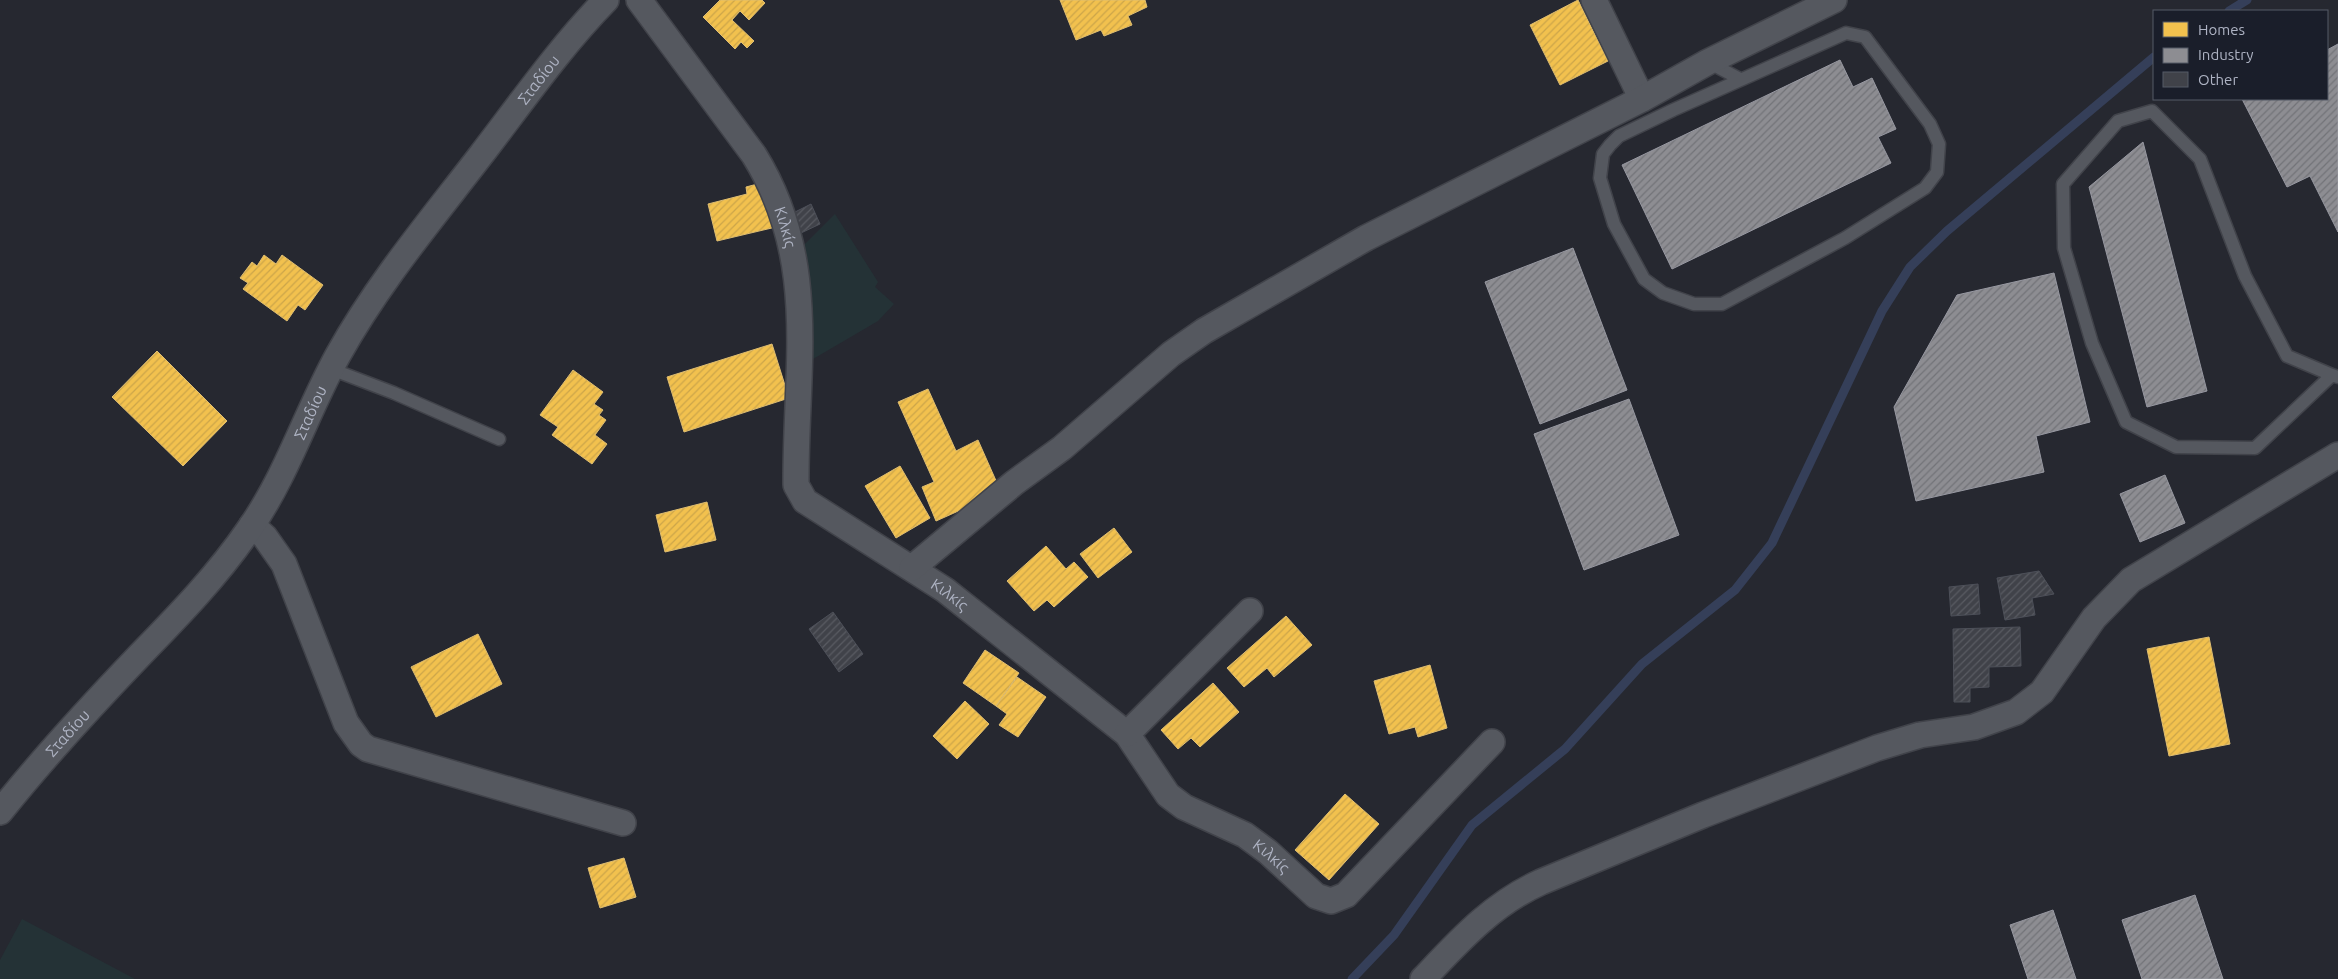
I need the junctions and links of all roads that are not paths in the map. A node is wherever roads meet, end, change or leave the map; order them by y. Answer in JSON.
{"nodes":[{"id":1,"x":606,"y":0,"type":"edge"},
{"id":2,"x":638,"y":0,"type":"edge"},
{"id":3,"x":1594,"y":0,"type":"edge"},
{"id":4,"x":1834,"y":0,"type":"edge"},
{"id":5,"x":1708,"y":62,"type":"junction"},
{"id":6,"x":1740,"y":79,"type":"junction"},
{"id":7,"x":1642,"y":99,"type":"junction"},
{"id":8,"x":331,"y":370,"type":"junction"},
{"id":9,"x":2335,"y":376,"type":"edge"},
{"id":10,"x":499,"y":439,"type":"dead end"},
{"id":11,"x":2338,"y":455,"type":"edge"},
{"id":12,"x":252,"y":525,"type":"junction"},
{"id":13,"x":912,"y":568,"type":"junction"},
{"id":14,"x":1250,"y":611,"type":"dead end"},
{"id":15,"x":1127,"y":734,"type":"junction"},
{"id":16,"x":1492,"y":742,"type":"dead end"},
{"id":17,"x":0,"y":812,"type":"edge"},
{"id":18,"x":623,"y":823,"type":"dead end"},
{"id":19,"x":1423,"y":979,"type":"edge"}],
"edges":[{"from":1,"to":8,"type":"street","name":"Σταδίου"},
{"from":2,"to":13,"type":"street","name":"Κιλκίς"},
{"from":3,"to":7,"type":"street"},
{"from":4,"to":5,"type":"street"},
{"from":5,"to":6,"type":"lane"},
{"from":5,"to":7,"type":"street"},
{"from":6,"to":6,"type":"lane"},
{"from":7,"to":13,"type":"street"},
{"from":8,"to":10,"type":"lane"},
{"from":8,"to":12,"type":"street","name":"Σταδίου"},
{"from":9,"to":9,"type":"lane"},
{"from":11,"to":19,"type":"street"},
{"from":12,"to":17,"type":"street","name":"Σταδίου"},
{"from":12,"to":18,"type":"street"},
{"from":13,"to":15,"type":"street","name":"Κιλκίς"},
{"from":14,"to":15,"type":"street"},
{"from":15,"to":16,"type":"street","name":"Κιλκίς"}]}
